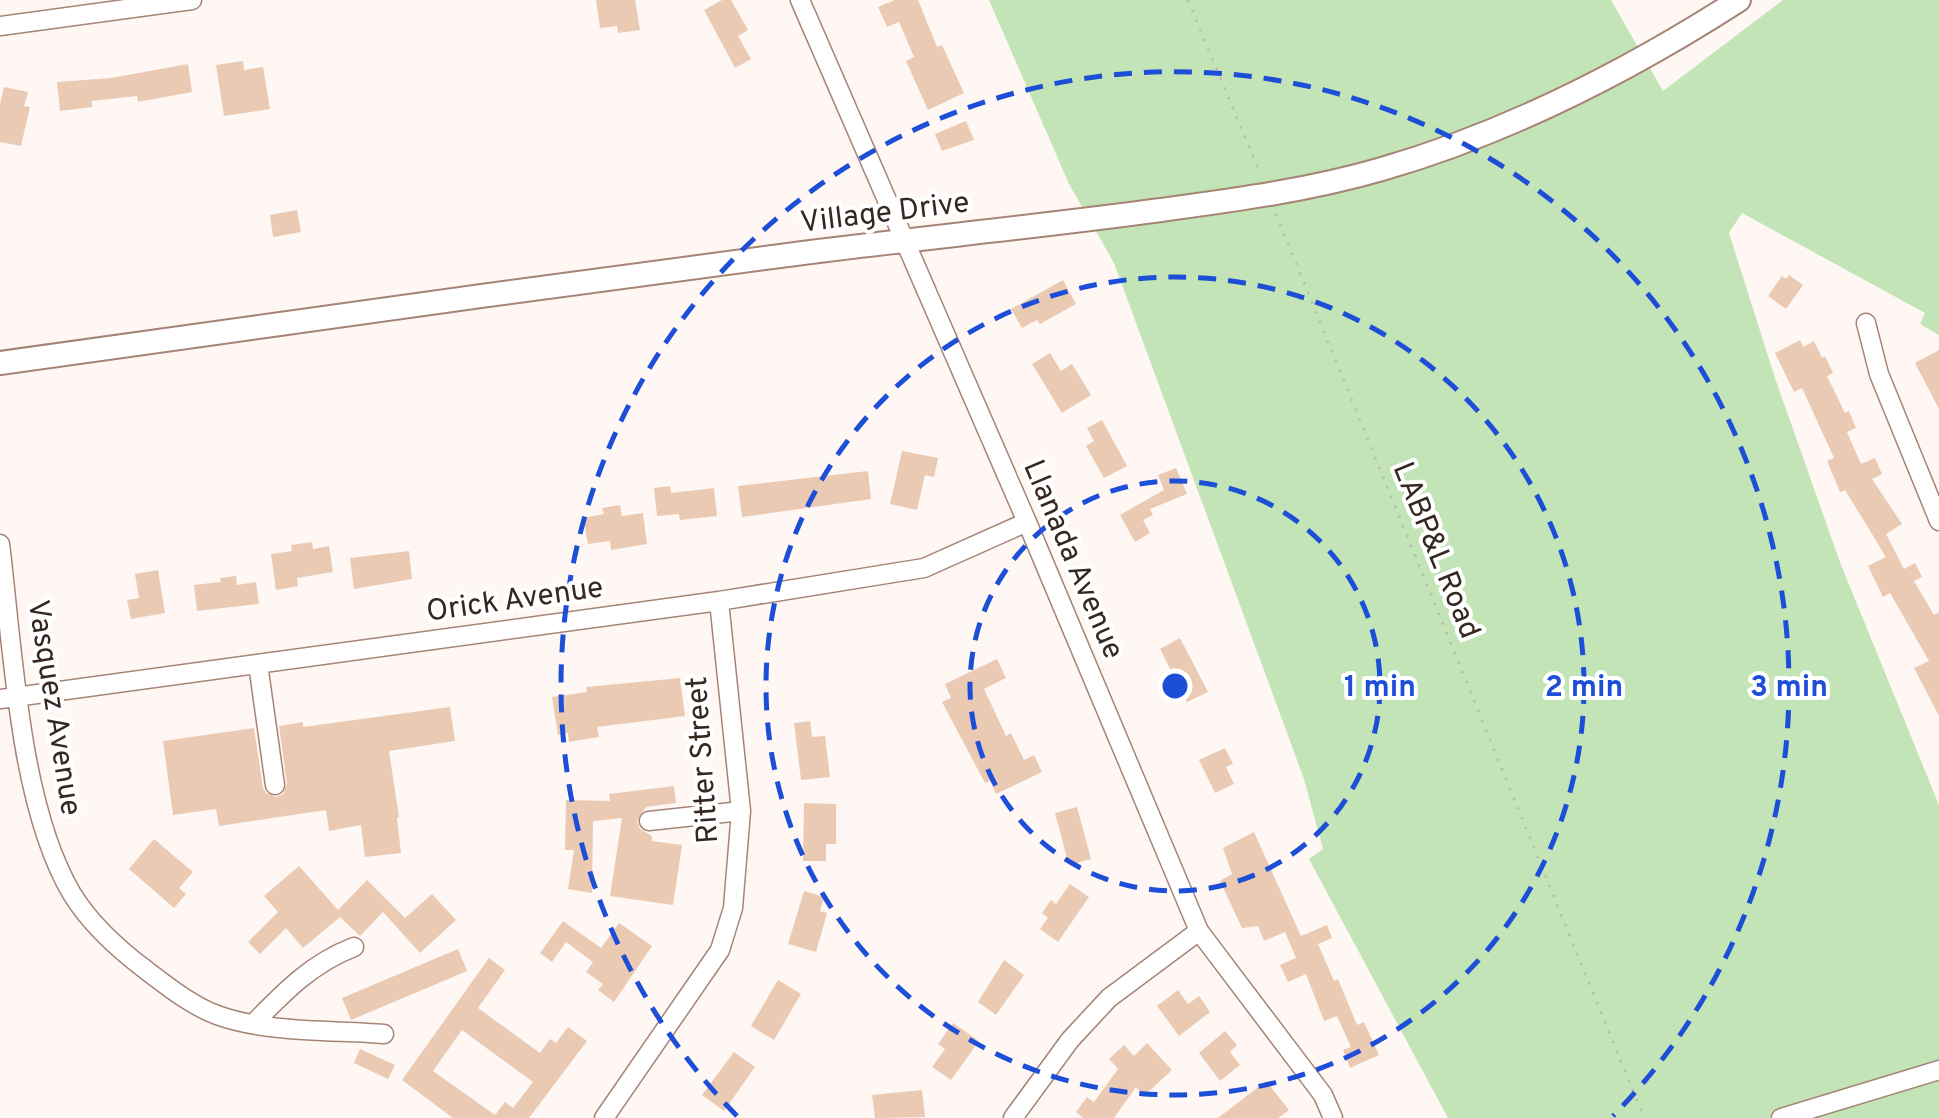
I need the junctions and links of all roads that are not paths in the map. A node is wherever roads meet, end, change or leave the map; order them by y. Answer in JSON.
{"nodes":[{"id":1,"x":192,"y":0,"type":"edge"},
{"id":2,"x":800,"y":0,"type":"edge"},
{"id":3,"x":1739,"y":0,"type":"edge"},
{"id":4,"x":0,"y":26,"type":"edge"},
{"id":5,"x":904,"y":242,"type":"junction"},
{"id":6,"x":1866,"y":323,"type":"dead end"},
{"id":7,"x":0,"y":363,"type":"edge"},
{"id":8,"x":1939,"y":521,"type":"edge"},
{"id":9,"x":1027,"y":522,"type":"junction"},
{"id":10,"x":0,"y":544,"type":"edge"},
{"id":11,"x":719,"y":600,"type":"junction"},
{"id":12,"x":258,"y":664,"type":"junction"},
{"id":13,"x":10,"y":698,"type":"edge"},
{"id":14,"x":275,"y":785,"type":"dead end"},
{"id":15,"x":741,"y":811,"type":"junction"},
{"id":16,"x":649,"y":821,"type":"dead end"},
{"id":17,"x":1199,"y":931,"type":"junction"},
{"id":18,"x":354,"y":946,"type":"dead end"},
{"id":19,"x":253,"y":1024,"type":"junction"},
{"id":20,"x":384,"y":1034,"type":"dead end"},
{"id":21,"x":1939,"y":1070,"type":"edge"},
{"id":22,"x":604,"y":1118,"type":"edge"},
{"id":23,"x":1013,"y":1118,"type":"edge"},
{"id":24,"x":1333,"y":1118,"type":"edge"},
{"id":25,"x":1780,"y":1118,"type":"edge"}],
"edges":[{"from":1,"to":4,"type":"street"},
{"from":2,"to":5,"type":"street","name":"Llanada Avenue"},
{"from":3,"to":5,"type":"main road","name":"Village Drive"},
{"from":5,"to":7,"type":"main road","name":"Village Drive"},
{"from":5,"to":9,"type":"street","name":"Llanada Avenue"},
{"from":6,"to":8,"type":"street"},
{"from":9,"to":11,"type":"street","name":"Orick Avenue"},
{"from":9,"to":17,"type":"street","name":"Llanada Avenue"},
{"from":10,"to":13,"type":"street","name":"Vasquez Avenue"},
{"from":11,"to":12,"type":"street","name":"Orick Avenue"},
{"from":11,"to":15,"type":"street","name":"Ritter Street"},
{"from":12,"to":13,"type":"street","name":"Orick Avenue"},
{"from":12,"to":14,"type":"street"},
{"from":13,"to":19,"type":"street","name":"Vasquez Avenue"},
{"from":15,"to":16,"type":"street"},
{"from":15,"to":22,"type":"street","name":"Ritter Street"},
{"from":17,"to":23,"type":"street"},
{"from":17,"to":24,"type":"street","name":"Llanada Avenue"},
{"from":18,"to":19,"type":"street"},
{"from":19,"to":20,"type":"street","name":"Vasquez Avenue"},
{"from":21,"to":25,"type":"street"}]}
